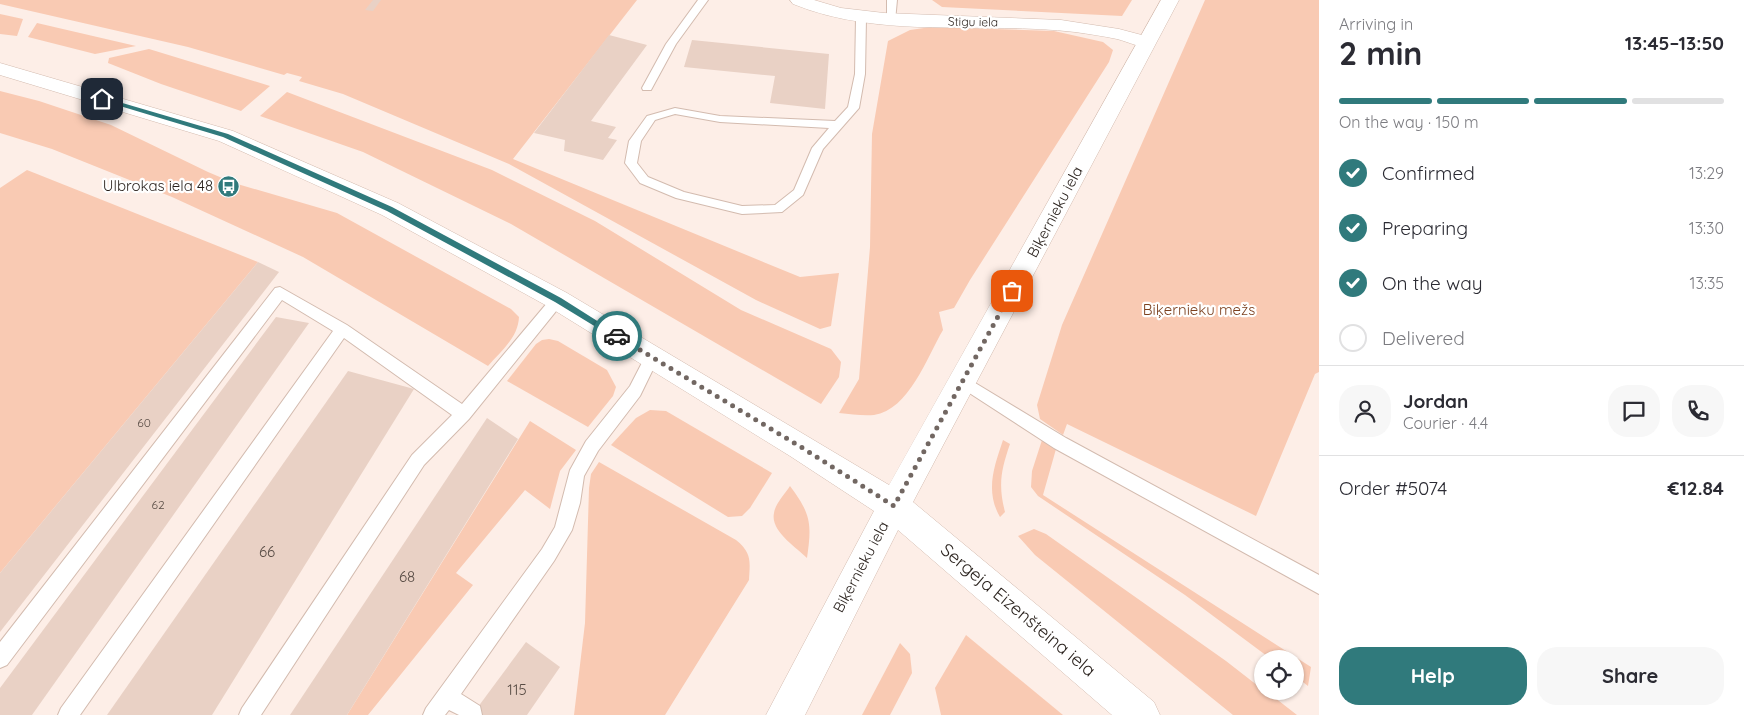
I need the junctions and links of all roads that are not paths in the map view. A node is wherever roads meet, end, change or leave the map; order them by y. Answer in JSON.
{"nodes":[{"id":1,"x":703,"y":0,"type":"edge"},
{"id":2,"x":799,"y":0,"type":"edge"},
{"id":3,"x":892,"y":0,"type":"edge"},
{"id":4,"x":1170,"y":0,"type":"edge"},
{"id":5,"x":861,"y":18,"type":"junction"},
{"id":6,"x":892,"y":19,"type":"junction"},
{"id":7,"x":1147,"y":42,"type":"junction"},
{"id":8,"x":0,"y":69,"type":"edge"},
{"id":9,"x":647,"y":88,"type":"dead end"},
{"id":10,"x":838,"y":125,"type":"junction"},
{"id":11,"x":558,"y":300,"type":"junction"},
{"id":12,"x":342,"y":329,"type":"junction"},
{"id":13,"x":652,"y":357,"type":"junction"},
{"id":14,"x":962,"y":381,"type":"junction"},
{"id":15,"x":464,"y":414,"type":"junction"},
{"id":16,"x":894,"y":506,"type":"junction"},
{"id":17,"x":1319,"y":585,"type":"edge"},
{"id":18,"x":0,"y":658,"type":"edge"},
{"id":19,"x":446,"y":698,"type":"junction"},
{"id":20,"x":473,"y":713,"type":"dead end"},
{"id":21,"x":68,"y":715,"type":"edge"},
{"id":22,"x":248,"y":715,"type":"edge"},
{"id":23,"x":433,"y":715,"type":"edge"},
{"id":24,"x":785,"y":715,"type":"edge"},
{"id":25,"x":1141,"y":715,"type":"edge"}],
"edges":[{"from":1,"to":9,"type":"lane"},
{"from":2,"to":5,"type":"main road","name":"Stigu iela"},
{"from":3,"to":6,"type":"lane"},
{"from":4,"to":7,"type":"main road","name":"Biķernieku iela"},
{"from":5,"to":6,"type":"main road","name":"Stigu iela"},
{"from":5,"to":10,"type":"lane"},
{"from":6,"to":7,"type":"main road","name":"Stigu iela"},
{"from":7,"to":14,"type":"main road","name":"Biķernieku iela"},
{"from":8,"to":11,"type":"main road","name":"Sergeja Eizenšteina iela"},
{"from":10,"to":10,"type":"lane"},
{"from":11,"to":13,"type":"main road","name":"Sergeja Eizenšteina iela"},
{"from":11,"to":15,"type":"lane"},
{"from":12,"to":15,"type":"lane"},
{"from":12,"to":18,"type":"lane"},
{"from":12,"to":21,"type":"lane"},
{"from":13,"to":16,"type":"main road","name":"Sergeja Eizenšteina iela"},
{"from":13,"to":19,"type":"lane"},
{"from":14,"to":16,"type":"main road","name":"Biķernieku iela"},
{"from":14,"to":17,"type":"lane"},
{"from":15,"to":22,"type":"lane"},
{"from":16,"to":24,"type":"main road","name":"Biķernieku iela"},
{"from":16,"to":25,"type":"main road","name":"Sergeja Eizenšteina iela"},
{"from":19,"to":20,"type":"lane"},
{"from":19,"to":23,"type":"lane"}]}
